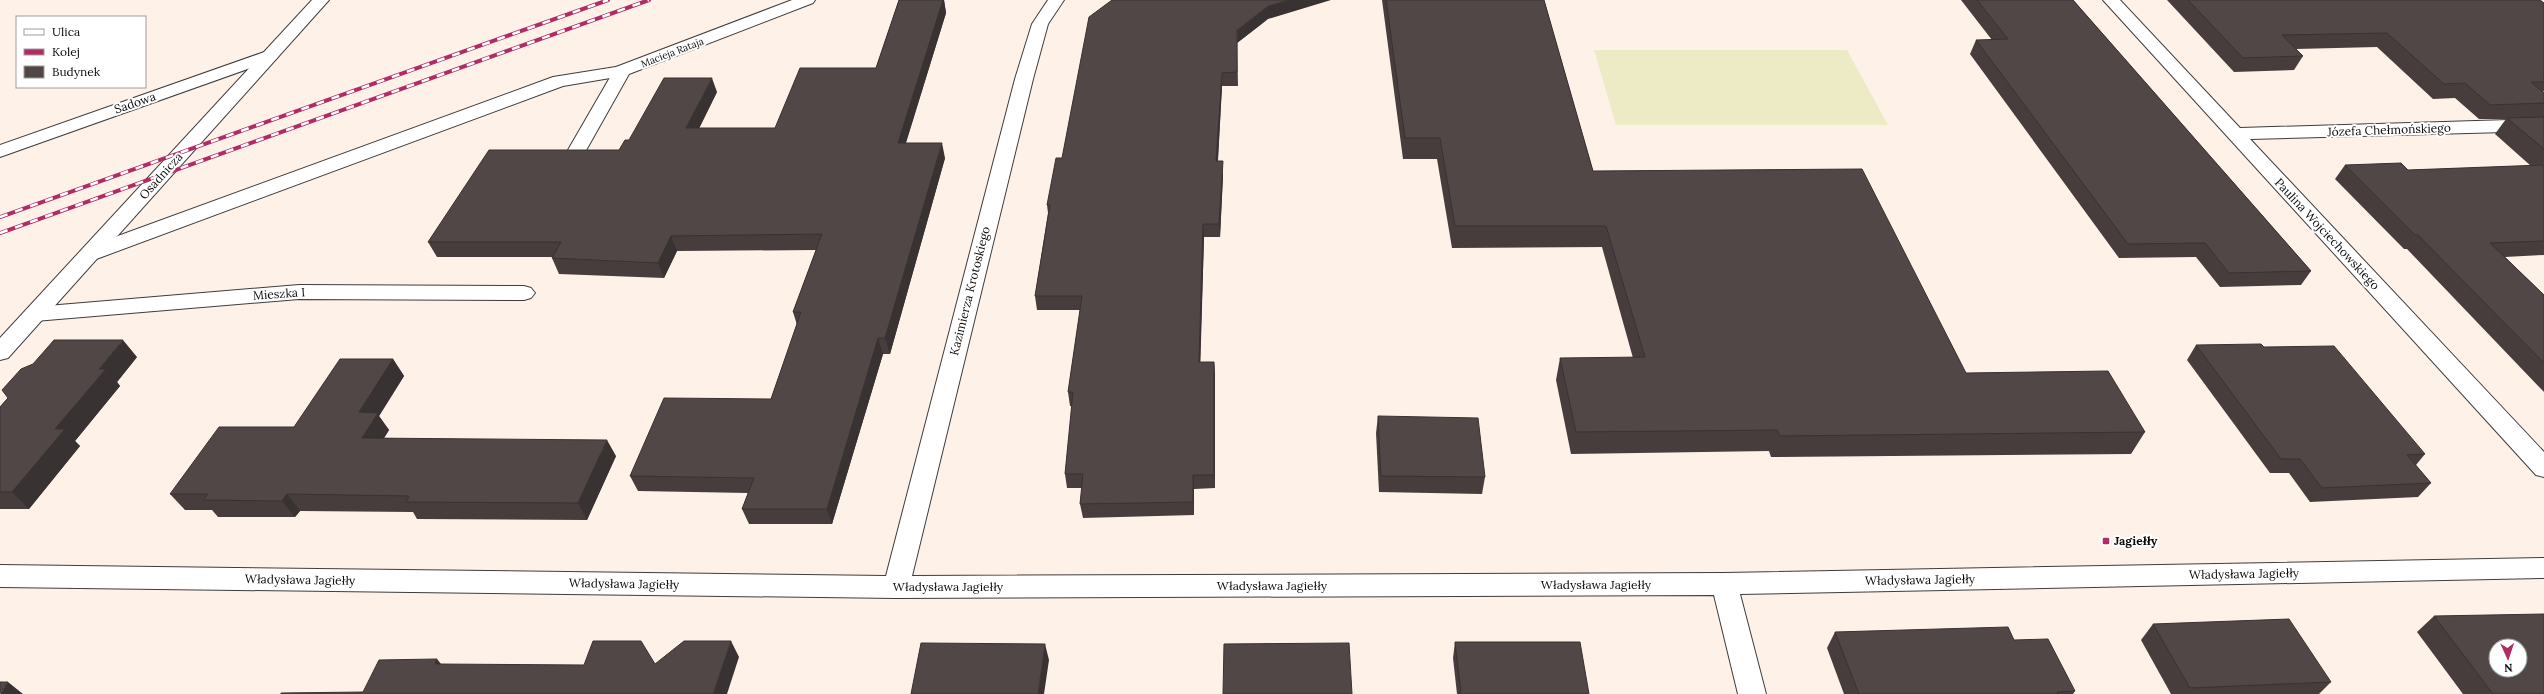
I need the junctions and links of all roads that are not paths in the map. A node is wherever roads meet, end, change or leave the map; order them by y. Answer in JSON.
{"nodes":[{"id":1,"x":321,"y":0,"type":"edge"},
{"id":2,"x":807,"y":0,"type":"edge"},
{"id":3,"x":1056,"y":0,"type":"edge"},
{"id":4,"x":2110,"y":0,"type":"edge"},
{"id":5,"x":270,"y":55,"type":"junction"},
{"id":6,"x":622,"y":71,"type":"junction"},
{"id":7,"x":2544,"y":125,"type":"edge"},
{"id":8,"x":2234,"y":134,"type":"junction"},
{"id":9,"x":577,"y":150,"type":"edge"},
{"id":10,"x":0,"y":151,"type":"edge"},
{"id":11,"x":92,"y":253,"type":"junction"},
{"id":12,"x":524,"y":293,"type":"dead end"},
{"id":13,"x":35,"y":314,"type":"junction"},
{"id":14,"x":0,"y":352,"type":"edge"},
{"id":15,"x":2544,"y":468,"type":"edge"},
{"id":16,"x":2544,"y":568,"type":"edge"},
{"id":17,"x":0,"y":576,"type":"edge"},
{"id":18,"x":1724,"y":584,"type":"junction"},
{"id":19,"x":896,"y":587,"type":"junction"},
{"id":20,"x":1752,"y":694,"type":"edge"}],
"edges":[{"from":1,"to":5,"type":"street","name":"Osadnicza"},
{"from":2,"to":6,"type":"street","name":"Macieja Rataja"},
{"from":3,"to":19,"type":"street","name":"Kazimierza Krotoskiego"},
{"from":4,"to":8,"type":"street","name":"Paulina Wojciechowskiego"},
{"from":5,"to":10,"type":"street","name":"Sadowa"},
{"from":5,"to":11,"type":"street","name":"Osadnicza"},
{"from":6,"to":9,"type":"street"},
{"from":6,"to":11,"type":"street","name":"Macieja Rataja"},
{"from":7,"to":8,"type":"street","name":"Józefa Chełmońskiego"},
{"from":8,"to":15,"type":"street","name":"Paulina Wojciechowskiego"},
{"from":11,"to":13,"type":"street","name":"Osadnicza"},
{"from":12,"to":13,"type":"street","name":"Mieszka I"},
{"from":13,"to":14,"type":"street","name":"Osadnicza"},
{"from":16,"to":18,"type":"street","name":"Władysława Jagiełły"},
{"from":17,"to":19,"type":"street","name":"Władysława Jagiełły"},
{"from":18,"to":19,"type":"street","name":"Władysława Jagiełły"},
{"from":18,"to":20,"type":"street"}]}
